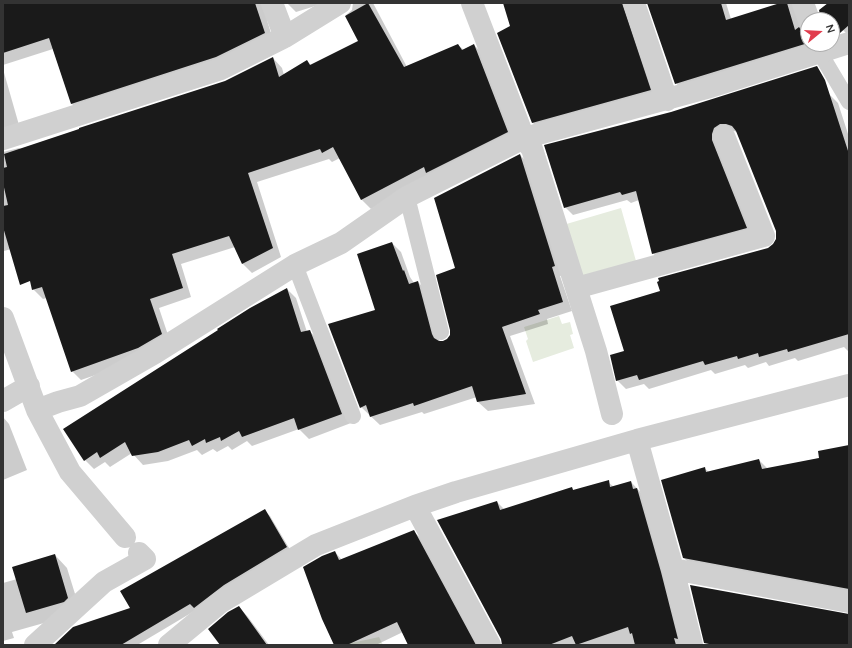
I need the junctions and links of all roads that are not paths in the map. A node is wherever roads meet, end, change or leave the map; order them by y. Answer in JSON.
{"nodes":[{"id":1,"x":272,"y":3,"type":"edge"},
{"id":2,"x":340,"y":3,"type":"edge"},
{"id":3,"x":472,"y":3,"type":"edge"},
{"id":4,"x":634,"y":3,"type":"edge"},
{"id":5,"x":285,"y":37,"type":"junction"},
{"id":6,"x":809,"y":52,"type":"edge"},
{"id":7,"x":820,"y":52,"type":"edge"},
{"id":8,"x":666,"y":100,"type":"junction"},
{"id":9,"x":849,"y":102,"type":"edge"},
{"id":10,"x":724,"y":136,"type":"dead end"},
{"id":11,"x":524,"y":138,"type":"junction"},
{"id":12,"x":3,"y":139,"type":"edge"},
{"id":13,"x":407,"y":196,"type":"junction"},
{"id":14,"x":295,"y":266,"type":"junction"},
{"id":15,"x":576,"y":288,"type":"junction"},
{"id":16,"x":3,"y":318,"type":"edge"},
{"id":17,"x":440,"y":332,"type":"dead end"},
{"id":18,"x":849,"y":385,"type":"edge"},
{"id":19,"x":29,"y":386,"type":"junction"},
{"id":20,"x":3,"y":401,"type":"edge"},
{"id":21,"x":37,"y":410,"type":"junction"},
{"id":22,"x":612,"y":414,"type":"dead end"},
{"id":23,"x":353,"y":416,"type":"dead end"},
{"id":24,"x":637,"y":440,"type":"junction"},
{"id":25,"x":415,"y":506,"type":"junction"},
{"id":26,"x":673,"y":569,"type":"junction"},
{"id":27,"x":849,"y":602,"type":"edge"},
{"id":28,"x":35,"y":645,"type":"edge"},
{"id":29,"x":169,"y":645,"type":"edge"},
{"id":30,"x":490,"y":645,"type":"edge"},
{"id":31,"x":692,"y":645,"type":"edge"}],
"edges":[{"from":1,"to":5,"type":"street"},
{"from":2,"to":5,"type":"street"},
{"from":3,"to":11,"type":"street"},
{"from":4,"to":8,"type":"street"},
{"from":5,"to":12,"type":"street"},
{"from":6,"to":8,"type":"street"},
{"from":7,"to":9,"type":"lane"},
{"from":8,"to":11,"type":"street"},
{"from":10,"to":15,"type":"street"},
{"from":11,"to":13,"type":"street"},
{"from":11,"to":15,"type":"street"},
{"from":13,"to":14,"type":"street"},
{"from":13,"to":17,"type":"lane"},
{"from":14,"to":21,"type":"street"},
{"from":14,"to":23,"type":"lane"},
{"from":15,"to":22,"type":"street"},
{"from":16,"to":19,"type":"street"},
{"from":18,"to":24,"type":"street"},
{"from":19,"to":20,"type":"street"},
{"from":19,"to":21,"type":"street"},
{"from":21,"to":28,"type":"street"},
{"from":24,"to":25,"type":"street"},
{"from":24,"to":26,"type":"street"},
{"from":25,"to":29,"type":"street"},
{"from":25,"to":30,"type":"street"},
{"from":26,"to":27,"type":"street"},
{"from":26,"to":31,"type":"street"}]}
